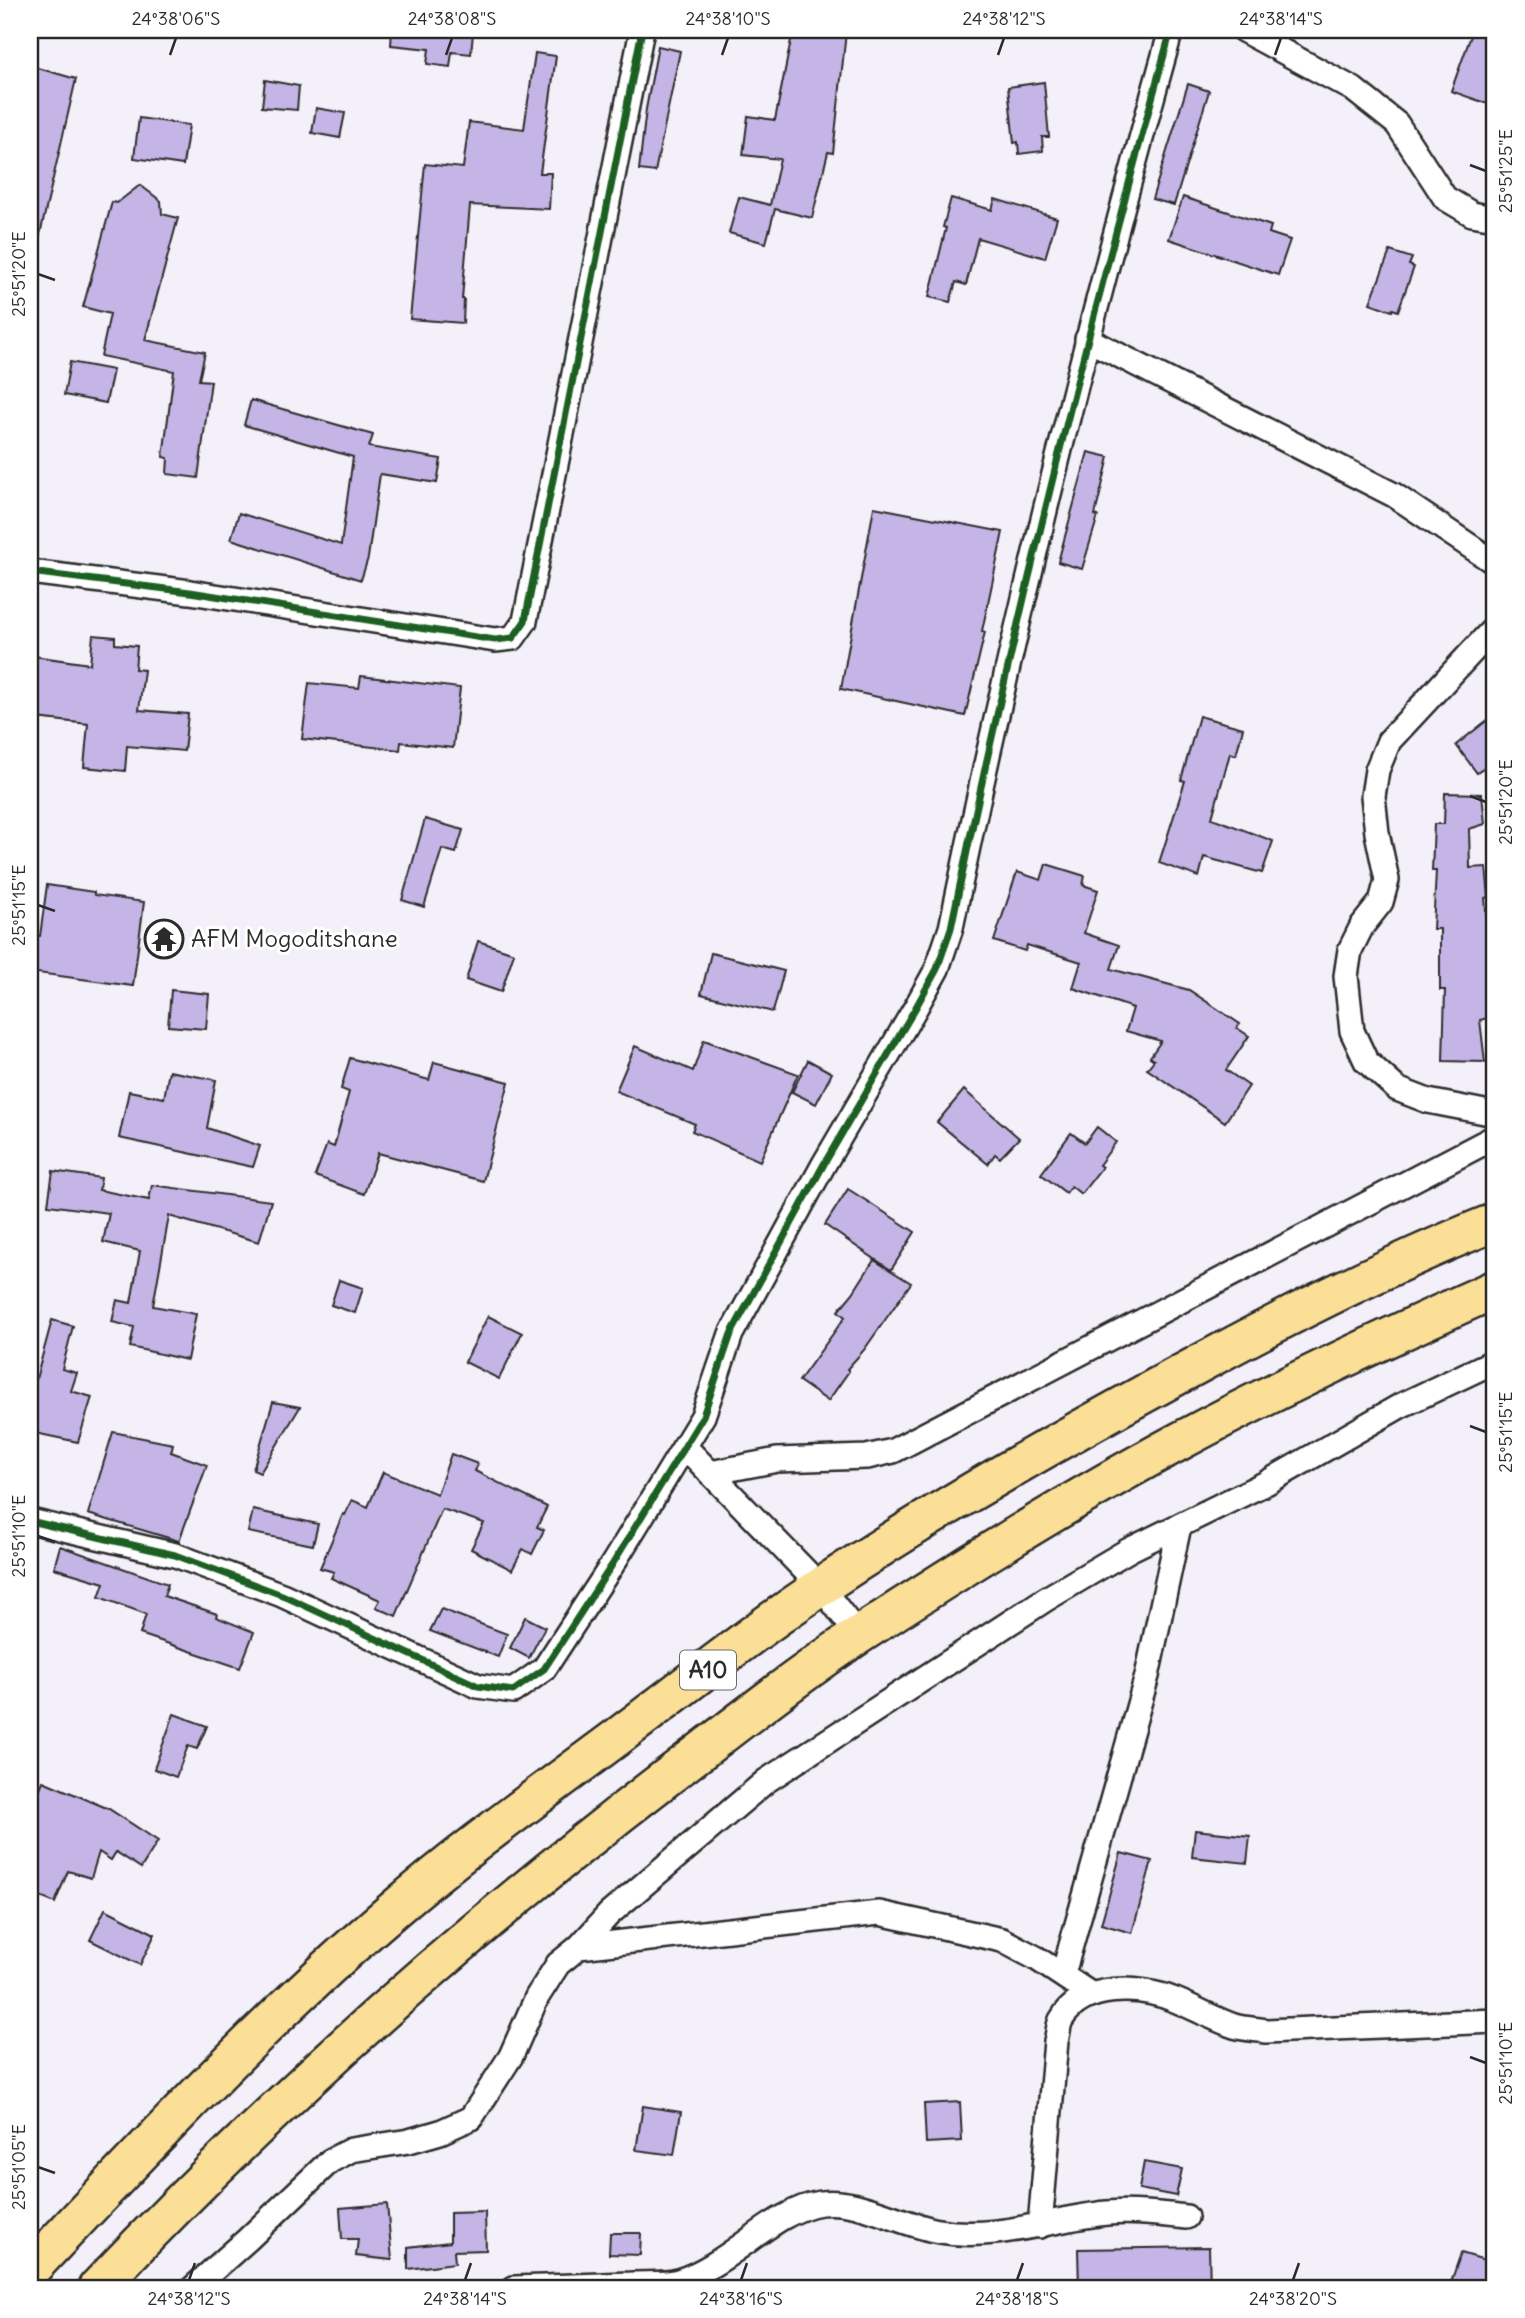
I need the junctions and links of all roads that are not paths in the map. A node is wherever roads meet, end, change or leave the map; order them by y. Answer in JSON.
{"nodes":[{"id":1,"x":642,"y":30,"type":"edge"},
{"id":2,"x":1171,"y":30,"type":"edge"},
{"id":3,"x":1243,"y":30,"type":"edge"},
{"id":4,"x":1495,"y":218,"type":"edge"},
{"id":5,"x":1087,"y":339,"type":"junction"},
{"id":6,"x":1495,"y":563,"type":"edge"},
{"id":7,"x":30,"y":572,"type":"edge"},
{"id":8,"x":1495,"y":627,"type":"edge"},
{"id":9,"x":1495,"y":1114,"type":"edge"},
{"id":10,"x":1495,"y":1137,"type":"edge"},
{"id":11,"x":1495,"y":1222,"type":"edge"},
{"id":12,"x":1495,"y":1289,"type":"edge"},
{"id":13,"x":1495,"y":1361,"type":"edge"},
{"id":14,"x":685,"y":1447,"type":"junction"},
{"id":15,"x":710,"y":1473,"type":"junction"},
{"id":16,"x":30,"y":1521,"type":"edge"},
{"id":17,"x":1179,"y":1526,"type":"junction"},
{"id":18,"x":821,"y":1587,"type":"junction"},
{"id":19,"x":858,"y":1635,"type":"junction"},
{"id":20,"x":579,"y":1947,"type":"junction"},
{"id":21,"x":1063,"y":1975,"type":"junction"},
{"id":22,"x":1092,"y":1995,"type":"junction"},
{"id":23,"x":1495,"y":2021,"type":"edge"},
{"id":24,"x":93,"y":2203,"type":"junction"},
{"id":25,"x":1186,"y":2217,"type":"dead end"},
{"id":26,"x":1040,"y":2226,"type":"junction"},
{"id":27,"x":30,"y":2231,"type":"edge"},
{"id":28,"x":30,"y":2270,"type":"edge"},
{"id":29,"x":97,"y":2288,"type":"edge"},
{"id":30,"x":193,"y":2288,"type":"edge"},
{"id":31,"x":514,"y":2288,"type":"edge"}],
"edges":[{"from":1,"to":7,"type":"street"},
{"from":2,"to":5,"type":"street"},
{"from":3,"to":4,"type":"street"},
{"from":5,"to":6,"type":"street"},
{"from":5,"to":14,"type":"street"},
{"from":8,"to":9,"type":"street"},
{"from":10,"to":15,"type":"street"},
{"from":11,"to":18,"type":"main road","number":"A10"},
{"from":12,"to":19,"type":"main road","number":"A10"},
{"from":13,"to":17,"type":"street"},
{"from":14,"to":15,"type":"street"},
{"from":14,"to":16,"type":"street"},
{"from":15,"to":18,"type":"street"},
{"from":17,"to":20,"type":"street"},
{"from":17,"to":21,"type":"street"},
{"from":18,"to":19,"type":"street"},
{"from":18,"to":24,"type":"main road","number":"A10"},
{"from":19,"to":29,"type":"main road","number":"A10"},
{"from":20,"to":21,"type":"street"},
{"from":20,"to":30,"type":"street"},
{"from":21,"to":22,"type":"street"},
{"from":22,"to":23,"type":"street"},
{"from":22,"to":26,"type":"street"},
{"from":24,"to":27,"type":"main road"},
{"from":24,"to":28,"type":"main road","number":"A10"},
{"from":25,"to":26,"type":"street"},
{"from":26,"to":31,"type":"street"}]}
